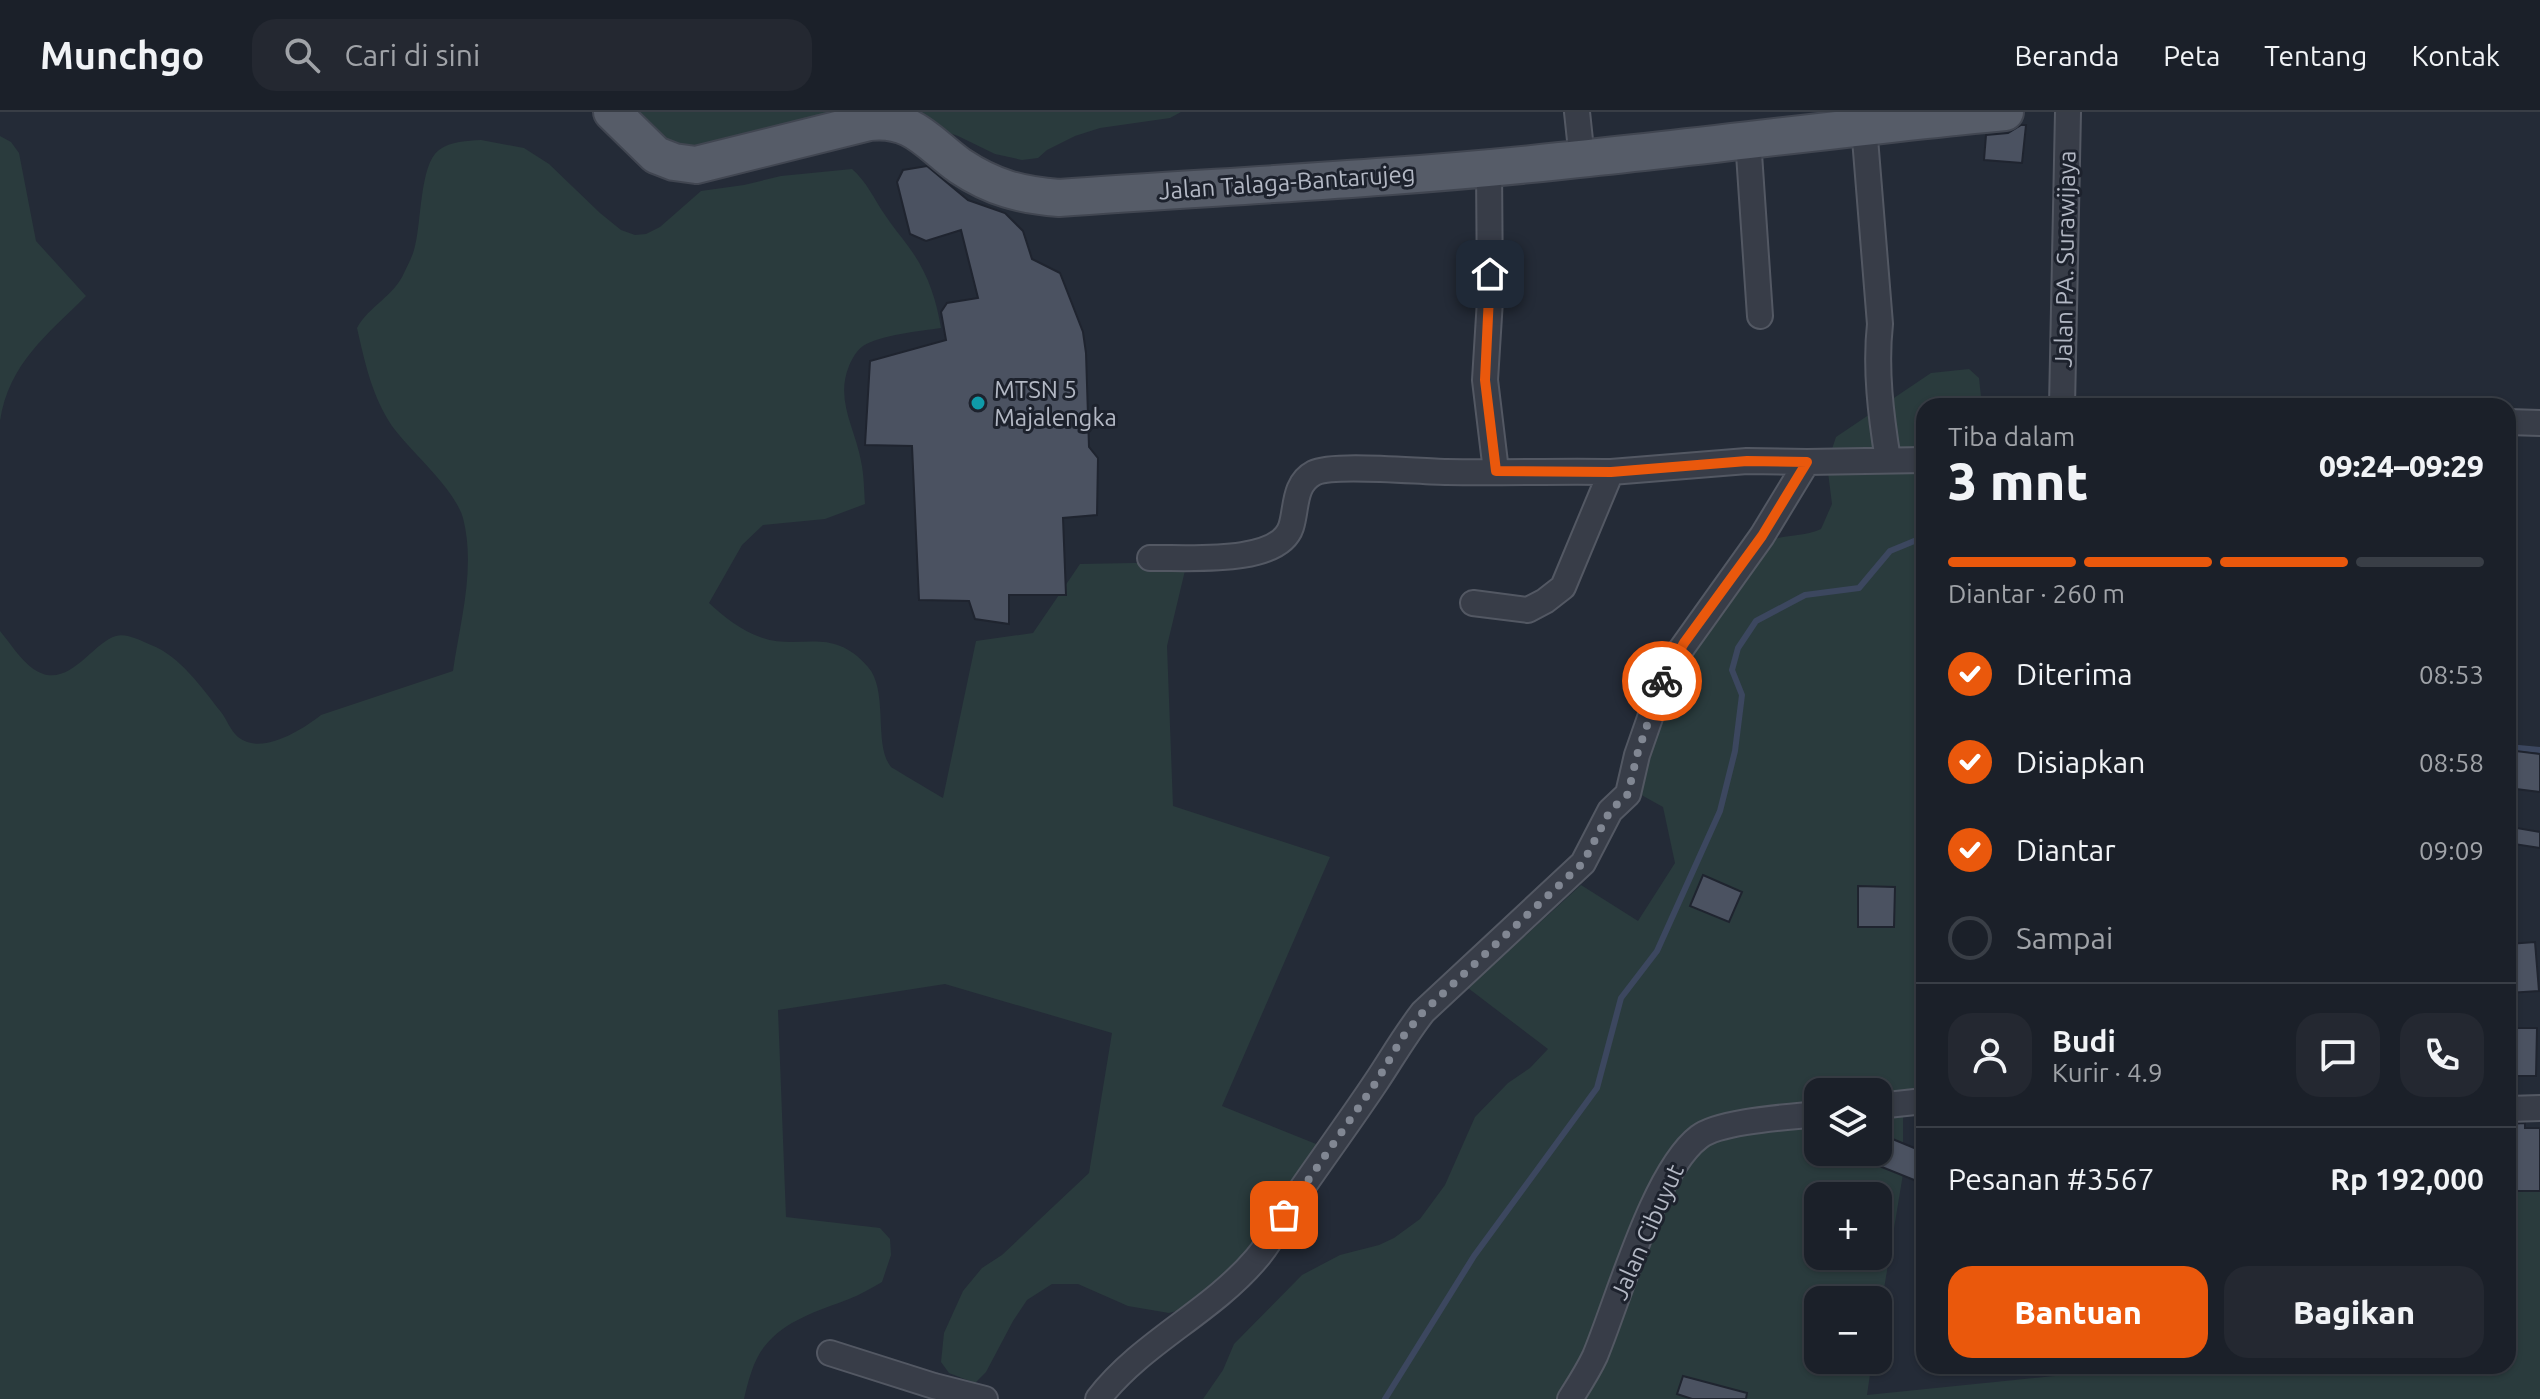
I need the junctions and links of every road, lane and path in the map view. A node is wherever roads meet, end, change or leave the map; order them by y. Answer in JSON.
{"nodes":[{"id":1,"x":612,"y":112,"type":"edge"},
{"id":2,"x":1577,"y":112,"type":"edge"},
{"id":3,"x":2005,"y":112,"type":"edge"},
{"id":4,"x":2068,"y":112,"type":"edge"},
{"id":5,"x":1864,"y":126,"type":"junction"},
{"id":6,"x":1748,"y":139,"type":"junction"},
{"id":7,"x":1582,"y":159,"type":"junction"},
{"id":8,"x":1489,"y":167,"type":"junction"},
{"id":9,"x":1760,"y":316,"type":"dead end"},
{"id":10,"x":2062,"y":398,"type":"edge"},
{"id":11,"x":2516,"y":422,"type":"edge"},
{"id":12,"x":2540,"y":423,"type":"edge"},
{"id":13,"x":1888,"y":460,"type":"junction"},
{"id":14,"x":1916,"y":460,"type":"edge"},
{"id":15,"x":1807,"y":462,"type":"junction"},
{"id":16,"x":1496,"y":471,"type":"junction"},
{"id":17,"x":1611,"y":472,"type":"junction"},
{"id":18,"x":1150,"y":558,"type":"dead end"},
{"id":19,"x":1473,"y":603,"type":"dead end"},
{"id":20,"x":1916,"y":1102,"type":"edge"},
{"id":21,"x":1892,"y":1104,"type":"edge"},
{"id":22,"x":2540,"y":1108,"type":"edge"},
{"id":23,"x":2516,"y":1109,"type":"edge"},
{"id":24,"x":1804,"y":1116,"type":"edge"},
{"id":25,"x":830,"y":1353,"type":"dead end"},
{"id":26,"x":985,"y":1399,"type":"edge"},
{"id":27,"x":1098,"y":1399,"type":"edge"},
{"id":28,"x":1570,"y":1399,"type":"edge"}],
"edges":[{"from":1,"to":8,"type":"main road","name":"Jalan Talaga-Bantarujeg"},
{"from":2,"to":7,"type":"street"},
{"from":3,"to":5,"type":"main road","name":"Jalan Talaga-Bantarujeg"},
{"from":4,"to":10,"type":"street","name":"Jalan PA. Surawijaya"},
{"from":5,"to":6,"type":"main road","name":"Jalan Talaga-Bantarujeg"},
{"from":5,"to":13,"type":"street"},
{"from":6,"to":7,"type":"main road","name":"Jalan Talaga-Bantarujeg"},
{"from":6,"to":9,"type":"street"},
{"from":7,"to":8,"type":"main road","name":"Jalan Talaga-Bantarujeg"},
{"from":8,"to":16,"type":"street"},
{"from":11,"to":12,"type":"street"},
{"from":13,"to":14,"type":"street"},
{"from":13,"to":15,"type":"street"},
{"from":15,"to":17,"type":"street"},
{"from":15,"to":27,"type":"street"},
{"from":16,"to":17,"type":"street"},
{"from":16,"to":18,"type":"street"},
{"from":17,"to":19,"type":"street"},
{"from":20,"to":21,"type":"street"},
{"from":22,"to":23,"type":"street"},
{"from":24,"to":28,"type":"street","name":"Jalan Cibuyut"},
{"from":25,"to":26,"type":"street"}]}
